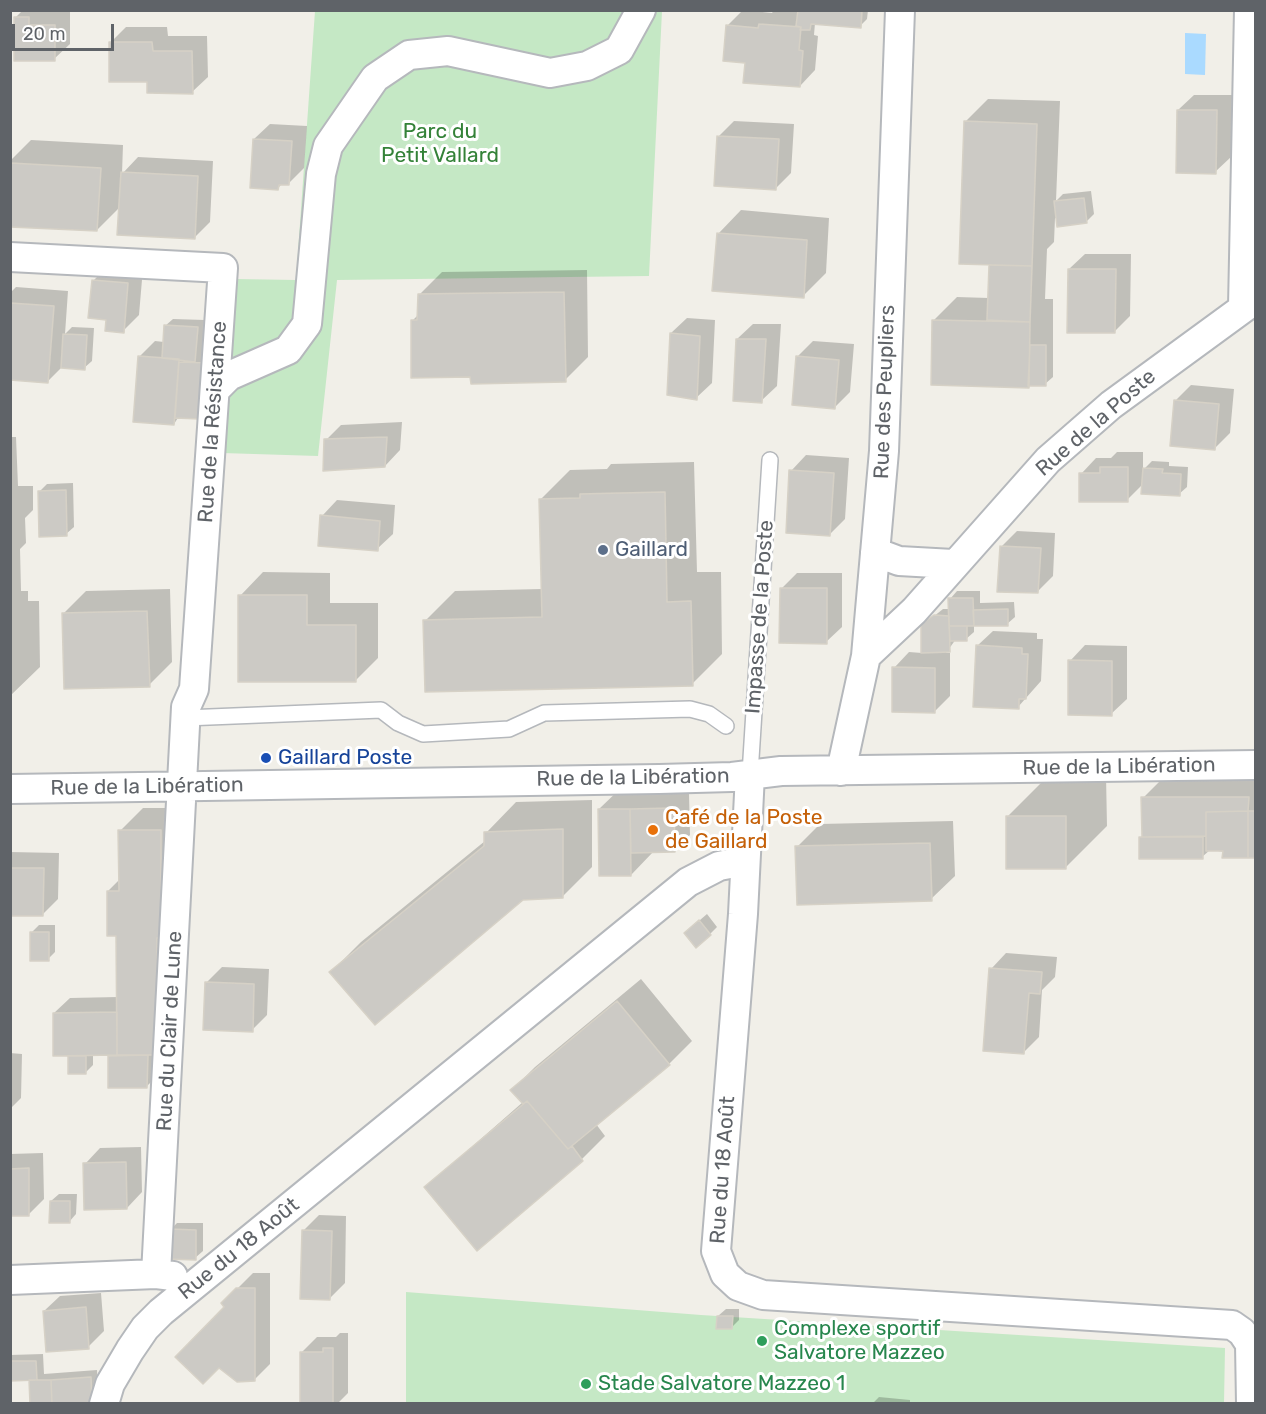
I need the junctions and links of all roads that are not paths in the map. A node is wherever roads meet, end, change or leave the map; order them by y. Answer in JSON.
{"nodes":[{"id":1,"x":642,"y":10,"type":"edge"},
{"id":2,"x":900,"y":10,"type":"edge"},
{"id":3,"x":1249,"y":10,"type":"edge"},
{"id":4,"x":10,"y":257,"type":"edge"},
{"id":5,"x":1250,"y":303,"type":"edge"},
{"id":6,"x":216,"y":389,"type":"junction"},
{"id":7,"x":770,"y":459,"type":"dead end"},
{"id":8,"x":875,"y":552,"type":"junction"},
{"id":9,"x":953,"y":564,"type":"junction"},
{"id":10,"x":866,"y":656,"type":"junction"},
{"id":11,"x":185,"y":718,"type":"junction"},
{"id":12,"x":726,"y":726,"type":"dead end"},
{"id":13,"x":1256,"y":765,"type":"edge"},
{"id":14,"x":842,"y":771,"type":"junction"},
{"id":15,"x":750,"y":774,"type":"junction"},
{"id":16,"x":181,"y":787,"type":"junction"},
{"id":17,"x":10,"y":789,"type":"edge"},
{"id":18,"x":746,"y":861,"type":"junction"},
{"id":19,"x":156,"y":1274,"type":"junction"},
{"id":20,"x":10,"y":1280,"type":"edge"},
{"id":21,"x":187,"y":1291,"type":"junction"},
{"id":22,"x":1251,"y":1403,"type":"edge"},
{"id":23,"x":104,"y":1404,"type":"edge"}],
"edges":[{"from":1,"to":6,"type":"street"},
{"from":2,"to":8,"type":"street","name":"Rue des Peupliers"},
{"from":3,"to":5,"type":"street"},
{"from":4,"to":6,"type":"street","name":"Rue de la Résistance"},
{"from":5,"to":9,"type":"street","name":"Rue de la Poste"},
{"from":6,"to":11,"type":"street","name":"Rue de la Résistance"},
{"from":7,"to":15,"type":"lane","name":"Impasse de la Poste"},
{"from":8,"to":9,"type":"street"},
{"from":8,"to":10,"type":"street","name":"Rue des Peupliers"},
{"from":9,"to":10,"type":"street","name":"Rue de la Poste"},
{"from":10,"to":14,"type":"street","name":"Rue des Peupliers"},
{"from":11,"to":12,"type":"lane"},
{"from":11,"to":16,"type":"street","name":"Rue de la Résistance"},
{"from":13,"to":14,"type":"street","name":"Rue de la Libération"},
{"from":14,"to":15,"type":"street","name":"Rue de la Libération"},
{"from":15,"to":16,"type":"street","name":"Rue de la Libération"},
{"from":15,"to":18,"type":"street","name":"Rue du 18 Août"},
{"from":16,"to":17,"type":"street","name":"Rue de la Libération"},
{"from":16,"to":19,"type":"street","name":"Rue du Clair de Lune"},
{"from":18,"to":21,"type":"street","name":"Rue du 18 Août"},
{"from":18,"to":22,"type":"street","name":"Rue du 18 Août"},
{"from":19,"to":20,"type":"street"},
{"from":19,"to":21,"type":"street"},
{"from":21,"to":23,"type":"street","name":"Rue du 18 Août"}]}
